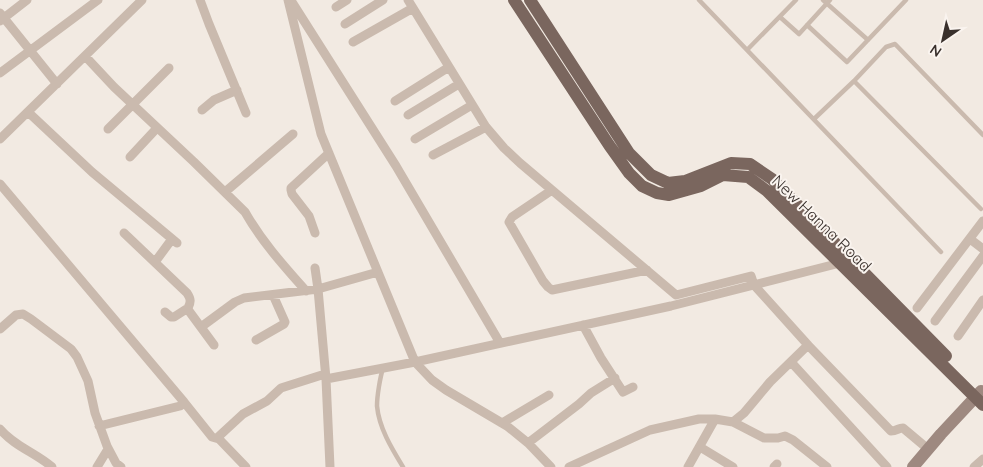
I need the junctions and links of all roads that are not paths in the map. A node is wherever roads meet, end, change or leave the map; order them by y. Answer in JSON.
{"nodes":[{"id":1,"x":27,"y":0,"type":"edge"},
{"id":2,"x":98,"y":0,"type":"edge"},
{"id":3,"x":142,"y":0,"type":"edge"},
{"id":4,"x":200,"y":0,"type":"edge"},
{"id":5,"x":289,"y":0,"type":"edge"},
{"id":6,"x":347,"y":0,"type":"edge"},
{"id":7,"x":383,"y":0,"type":"edge"},
{"id":8,"x":514,"y":0,"type":"edge"},
{"id":9,"x":530,"y":0,"type":"edge"},
{"id":10,"x":699,"y":0,"type":"edge"},
{"id":11,"x":796,"y":0,"type":"edge"},
{"id":12,"x":906,"y":0,"type":"edge"},
{"id":13,"x":827,"y":1,"type":"edge"},
{"id":14,"x":410,"y":4,"type":"edge"},
{"id":15,"x":336,"y":7,"type":"dead end"},
{"id":16,"x":1,"y":17,"type":"edge"},
{"id":17,"x":780,"y":17,"type":"junction"},
{"id":18,"x":345,"y":24,"type":"dead end"},
{"id":19,"x":807,"y":25,"type":"junction"},
{"id":20,"x":868,"y":40,"type":"junction"},
{"id":21,"x":353,"y":42,"type":"dead end"},
{"id":22,"x":30,"y":50,"type":"junction"},
{"id":23,"x":747,"y":50,"type":"junction"},
{"id":24,"x":85,"y":56,"type":"junction"},
{"id":25,"x":449,"y":67,"type":"junction"},
{"id":26,"x":169,"y":68,"type":"dead end"},
{"id":27,"x":0,"y":73,"type":"edge"},
{"id":28,"x":854,"y":81,"type":"junction"},
{"id":29,"x":57,"y":84,"type":"junction"},
{"id":30,"x":459,"y":84,"type":"junction"},
{"id":31,"x":237,"y":90,"type":"junction"},
{"id":32,"x":395,"y":101,"type":"dead end"},
{"id":33,"x":132,"y":105,"type":"junction"},
{"id":34,"x":472,"y":105,"type":"junction"},
{"id":35,"x":202,"y":110,"type":"dead end"},
{"id":36,"x":28,"y":112,"type":"junction"},
{"id":37,"x":246,"y":113,"type":"dead end"},
{"id":38,"x":408,"y":115,"type":"dead end"},
{"id":39,"x":814,"y":119,"type":"junction"},
{"id":40,"x":486,"y":127,"type":"junction"},
{"id":41,"x":157,"y":128,"type":"junction"},
{"id":42,"x":108,"y":129,"type":"dead end"},
{"id":43,"x":293,"y":134,"type":"dead end"},
{"id":44,"x":983,"y":135,"type":"edge"},
{"id":45,"x":415,"y":138,"type":"dead end"},
{"id":46,"x":0,"y":139,"type":"edge"},
{"id":47,"x":329,"y":153,"type":"junction"},
{"id":48,"x":433,"y":154,"type":"dead end"},
{"id":49,"x":130,"y":157,"type":"dead end"},
{"id":50,"x":0,"y":184,"type":"edge"},
{"id":51,"x":552,"y":190,"type":"junction"},
{"id":52,"x":225,"y":192,"type":"junction"},
{"id":53,"x":981,"y":209,"type":"dead end"},
{"id":54,"x":983,"y":221,"type":"edge"},
{"id":55,"x":315,"y":232,"type":"dead end"},
{"id":56,"x":124,"y":233,"type":"dead end"},
{"id":57,"x":970,"y":239,"type":"junction"},
{"id":58,"x":983,"y":248,"type":"edge"},
{"id":59,"x":942,"y":252,"type":"dead end"},
{"id":60,"x":983,"y":256,"type":"edge"},
{"id":61,"x":845,"y":261,"type":"junction"},
{"id":62,"x":155,"y":262,"type":"junction"},
{"id":63,"x":315,"y":268,"type":"dead end"},
{"id":64,"x":647,"y":270,"type":"junction"},
{"id":65,"x":378,"y":272,"type":"junction"},
{"id":66,"x":754,"y":285,"type":"junction"},
{"id":67,"x":318,"y":290,"type":"junction"},
{"id":68,"x":306,"y":291,"type":"junction"},
{"id":69,"x":273,"y":295,"type":"junction"},
{"id":70,"x":983,"y":300,"type":"edge"},
{"id":71,"x":188,"y":308,"type":"junction"},
{"id":72,"x":917,"y":308,"type":"dead end"},
{"id":73,"x":165,"y":312,"type":"dead end"},
{"id":74,"x":935,"y":321,"type":"dead end"},
{"id":75,"x":583,"y":325,"type":"junction"},
{"id":76,"x":201,"y":327,"type":"junction"},
{"id":77,"x":0,"y":329,"type":"edge"},
{"id":78,"x":958,"y":336,"type":"dead end"},
{"id":79,"x":256,"y":340,"type":"dead end"},
{"id":80,"x":500,"y":343,"type":"junction"},
{"id":81,"x":214,"y":345,"type":"dead end"},
{"id":82,"x":808,"y":345,"type":"junction"},
{"id":83,"x":415,"y":362,"type":"junction"},
{"id":84,"x":791,"y":362,"type":"junction"},
{"id":85,"x":383,"y":368,"type":"junction"},
{"id":86,"x":325,"y":377,"type":"junction"},
{"id":87,"x":615,"y":378,"type":"junction"},
{"id":88,"x":633,"y":387,"type":"dead end"},
{"id":89,"x":549,"y":395,"type":"dead end"},
{"id":90,"x":981,"y":395,"type":"edge"},
{"id":91,"x":184,"y":402,"type":"junction"},
{"id":92,"x":715,"y":419,"type":"junction"},
{"id":93,"x":733,"y":422,"type":"junction"},
{"id":94,"x":502,"y":423,"type":"junction"},
{"id":95,"x":99,"y":426,"type":"junction"},
{"id":96,"x":0,"y":429,"type":"edge"},
{"id":97,"x":217,"y":438,"type":"junction"},
{"id":98,"x":528,"y":443,"type":"junction"},
{"id":99,"x":700,"y":447,"type":"junction"},
{"id":100,"x":108,"y":449,"type":"junction"},
{"id":101,"x":928,"y":449,"type":"junction"},
{"id":102,"x":983,"y":459,"type":"edge"},
{"id":103,"x":52,"y":467,"type":"edge"},
{"id":104,"x":97,"y":467,"type":"edge"},
{"id":105,"x":121,"y":467,"type":"edge"},
{"id":106,"x":246,"y":467,"type":"edge"},
{"id":107,"x":330,"y":467,"type":"edge"},
{"id":108,"x":403,"y":467,"type":"edge"},
{"id":109,"x":551,"y":467,"type":"edge"},
{"id":110,"x":571,"y":467,"type":"edge"},
{"id":111,"x":688,"y":467,"type":"edge"},
{"id":112,"x":733,"y":467,"type":"edge"},
{"id":113,"x":827,"y":467,"type":"edge"},
{"id":114,"x":887,"y":467,"type":"edge"},
{"id":115,"x":913,"y":467,"type":"edge"},
{"id":116,"x":974,"y":467,"type":"edge"}],
"edges":[{"from":1,"to":16,"type":"street"},
{"from":2,"to":22,"type":"street"},
{"from":3,"to":24,"type":"street"},
{"from":4,"to":31,"type":"street"},
{"from":5,"to":47,"type":"street"},
{"from":5,"to":80,"type":"street"},
{"from":6,"to":15,"type":"street"},
{"from":7,"to":18,"type":"street"},
{"from":8,"to":61,"type":"main road","name":"New Hanna Road"},
{"from":9,"to":61,"type":"main road","name":"New Hanna Road"},
{"from":10,"to":23,"type":"lane"},
{"from":11,"to":17,"type":"lane"},
{"from":12,"to":20,"type":"lane"},
{"from":13,"to":19,"type":"lane"},
{"from":13,"to":20,"type":"lane"},
{"from":14,"to":21,"type":"street"},
{"from":14,"to":25,"type":"street"},
{"from":16,"to":22,"type":"street"},
{"from":17,"to":19,"type":"lane"},
{"from":17,"to":23,"type":"lane"},
{"from":19,"to":20,"type":"lane"},
{"from":22,"to":27,"type":"street"},
{"from":22,"to":29,"type":"street"},
{"from":23,"to":39,"type":"lane"},
{"from":24,"to":29,"type":"street"},
{"from":24,"to":33,"type":"street"},
{"from":25,"to":30,"type":"street"},
{"from":25,"to":32,"type":"street"},
{"from":26,"to":33,"type":"street"},
{"from":28,"to":39,"type":"lane"},
{"from":28,"to":44,"type":"lane"},
{"from":28,"to":53,"type":"lane"},
{"from":29,"to":36,"type":"street"},
{"from":30,"to":34,"type":"street"},
{"from":30,"to":38,"type":"street"},
{"from":31,"to":35,"type":"street"},
{"from":31,"to":37,"type":"street"},
{"from":33,"to":41,"type":"street"},
{"from":33,"to":42,"type":"street"},
{"from":34,"to":40,"type":"street"},
{"from":34,"to":45,"type":"street"},
{"from":36,"to":46,"type":"street"},
{"from":36,"to":62,"type":"street"},
{"from":39,"to":59,"type":"lane"},
{"from":40,"to":48,"type":"street"},
{"from":40,"to":51,"type":"street"},
{"from":41,"to":49,"type":"street"},
{"from":41,"to":52,"type":"street"},
{"from":43,"to":52,"type":"street"},
{"from":47,"to":55,"type":"street"},
{"from":47,"to":65,"type":"street"},
{"from":50,"to":91,"type":"street"},
{"from":51,"to":64,"type":"street"},
{"from":51,"to":64,"type":"street"},
{"from":52,"to":68,"type":"street"},
{"from":54,"to":57,"type":"street"},
{"from":56,"to":62,"type":"street"},
{"from":57,"to":58,"type":"street"},
{"from":57,"to":72,"type":"street"},
{"from":60,"to":74,"type":"street"},
{"from":61,"to":66,"type":"street"},
{"from":61,"to":90,"type":"main road","name":"New Hanna Road"},
{"from":62,"to":71,"type":"street"},
{"from":63,"to":67,"type":"street"},
{"from":64,"to":66,"type":"street"},
{"from":65,"to":67,"type":"street"},
{"from":65,"to":83,"type":"street"},
{"from":66,"to":75,"type":"street"},
{"from":66,"to":82,"type":"street"},
{"from":67,"to":68,"type":"street"},
{"from":67,"to":86,"type":"street"},
{"from":68,"to":69,"type":"street"},
{"from":69,"to":76,"type":"street"},
{"from":69,"to":79,"type":"street"},
{"from":70,"to":78,"type":"street"},
{"from":71,"to":73,"type":"street"},
{"from":71,"to":76,"type":"street"},
{"from":75,"to":80,"type":"street"},
{"from":75,"to":87,"type":"street"},
{"from":76,"to":81,"type":"street"},
{"from":77,"to":95,"type":"street"},
{"from":80,"to":83,"type":"street"},
{"from":82,"to":84,"type":"street"},
{"from":82,"to":101,"type":"street"},
{"from":83,"to":85,"type":"street"},
{"from":83,"to":94,"type":"street"},
{"from":84,"to":93,"type":"street"},
{"from":84,"to":114,"type":"street"},
{"from":85,"to":86,"type":"street"},
{"from":85,"to":108,"type":"lane"},
{"from":86,"to":97,"type":"street"},
{"from":86,"to":107,"type":"street"},
{"from":87,"to":88,"type":"street"},
{"from":87,"to":98,"type":"street"},
{"from":89,"to":94,"type":"street"},
{"from":90,"to":101,"type":"street"},
{"from":91,"to":95,"type":"street"},
{"from":91,"to":97,"type":"street"},
{"from":92,"to":93,"type":"street"},
{"from":92,"to":99,"type":"street"},
{"from":92,"to":110,"type":"street"},
{"from":93,"to":113,"type":"street"},
{"from":94,"to":98,"type":"street"},
{"from":95,"to":100,"type":"street"},
{"from":96,"to":103,"type":"street"},
{"from":97,"to":106,"type":"street"},
{"from":98,"to":109,"type":"street"},
{"from":99,"to":111,"type":"street"},
{"from":99,"to":112,"type":"street"},
{"from":100,"to":104,"type":"street"},
{"from":100,"to":105,"type":"street"},
{"from":101,"to":115,"type":"street"},
{"from":102,"to":116,"type":"street"}]}
